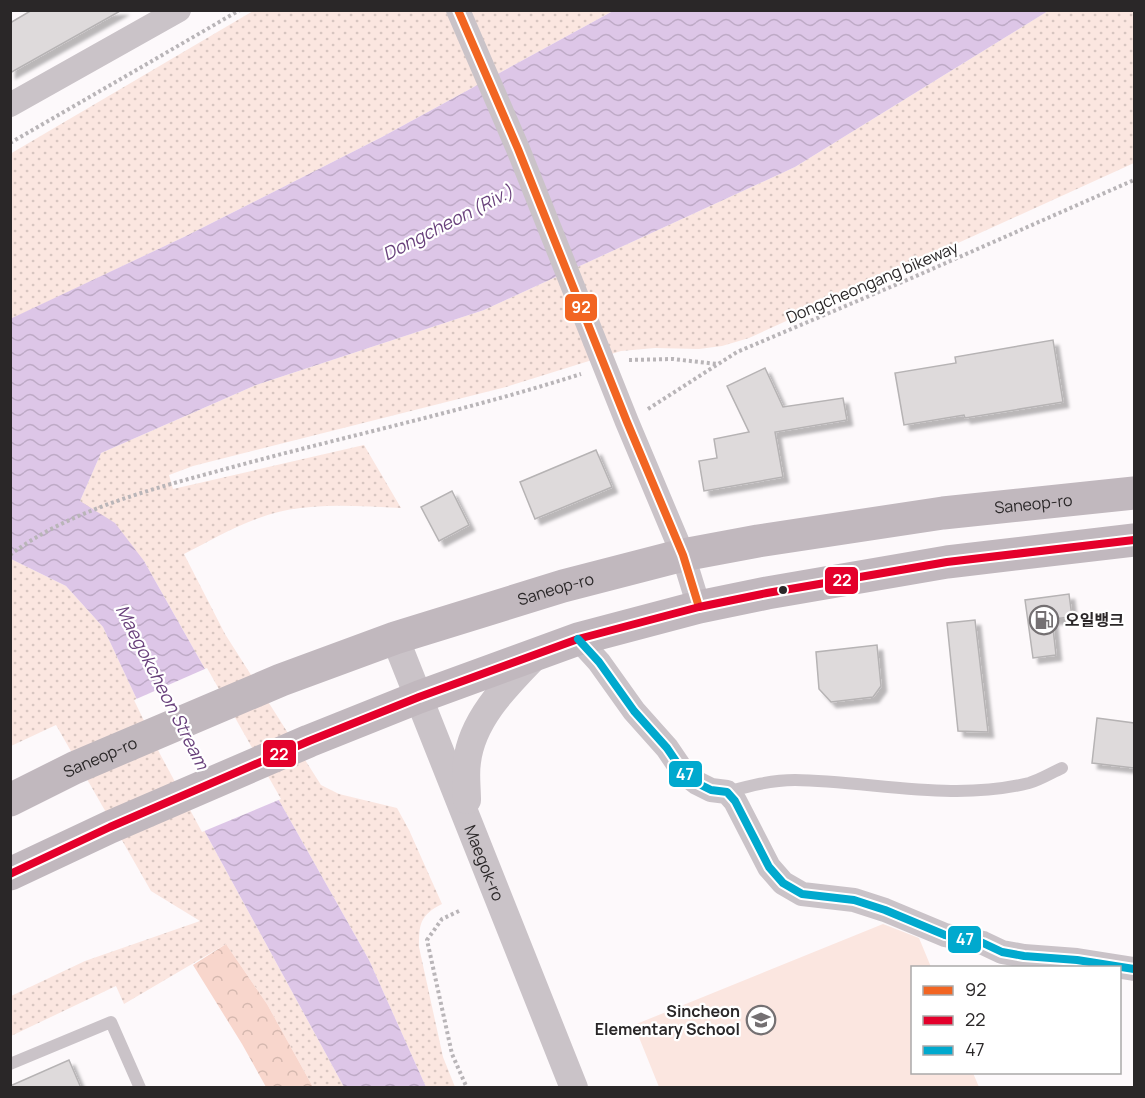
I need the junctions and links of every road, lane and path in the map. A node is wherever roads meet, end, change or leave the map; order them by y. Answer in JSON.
{"nodes":[{"id":1,"x":179,"y":10,"type":"edge"},
{"id":2,"x":240,"y":10,"type":"edge"},
{"id":3,"x":458,"y":10,"type":"edge"},
{"id":4,"x":10,"y":105,"type":"edge"},
{"id":5,"x":10,"y":143,"type":"edge"},
{"id":6,"x":1134,"y":180,"type":"edge"},
{"id":7,"x":624,"y":360,"type":"dead end"},
{"id":8,"x":717,"y":364,"type":"junction"},
{"id":9,"x":581,"y":374,"type":"dead end"},
{"id":10,"x":624,"y":416,"type":"junction"},
{"id":11,"x":1134,"y":493,"type":"edge"},
{"id":12,"x":1134,"y":540,"type":"edge"},
{"id":13,"x":10,"y":555,"type":"edge"},
{"id":14,"x":683,"y":555,"type":"junction"},
{"id":15,"x":699,"y":607,"type":"junction"},
{"id":16,"x":395,"y":638,"type":"junction"},
{"id":17,"x":578,"y":639,"type":"junction"},
{"id":18,"x":537,"y":654,"type":"junction"},
{"id":19,"x":419,"y":697,"type":"junction"},
{"id":20,"x":1062,"y":768,"type":"dead end"},
{"id":21,"x":727,"y":792,"type":"junction"},
{"id":22,"x":10,"y":800,"type":"edge"},
{"id":23,"x":467,"y":817,"type":"junction"},
{"id":24,"x":10,"y":874,"type":"edge"},
{"id":25,"x":459,"y":910,"type":"dead end"},
{"id":26,"x":1115,"y":966,"type":"edge"},
{"id":27,"x":10,"y":1064,"type":"edge"},
{"id":28,"x":140,"y":1088,"type":"edge"},
{"id":29,"x":467,"y":1088,"type":"edge"},
{"id":30,"x":574,"y":1088,"type":"edge"}],
"edges":[{"from":1,"to":4,"type":"street"},
{"from":2,"to":5,"type":"path"},
{"from":3,"to":10,"type":"street"},
{"from":6,"to":8,"type":"path","name":"Dongcheongang bikeway"},
{"from":7,"to":8,"type":"path"},
{"from":8,"to":10,"type":"path","name":"Dongcheongang bikeway"},
{"from":9,"to":13,"type":"path"},
{"from":10,"to":14,"type":"street"},
{"from":11,"to":14,"type":"main road","name":"Saneop-ro"},
{"from":12,"to":15,"type":"main road"},
{"from":14,"to":15,"type":"street"},
{"from":14,"to":16,"type":"main road","name":"Saneop-ro"},
{"from":15,"to":17,"type":"main road"},
{"from":16,"to":19,"type":"street","name":"Maegok-ro"},
{"from":16,"to":22,"type":"main road","name":"Saneop-ro"},
{"from":17,"to":18,"type":"main road"},
{"from":17,"to":21,"type":"street"},
{"from":18,"to":19,"type":"main road"},
{"from":18,"to":23,"type":"street"},
{"from":19,"to":23,"type":"street","name":"Maegok-ro"},
{"from":19,"to":24,"type":"main road"},
{"from":20,"to":21,"type":"lane"},
{"from":21,"to":26,"type":"street"},
{"from":23,"to":30,"type":"street","name":"Maegok-ro"},
{"from":25,"to":29,"type":"path"},
{"from":27,"to":28,"type":"lane"}]}
